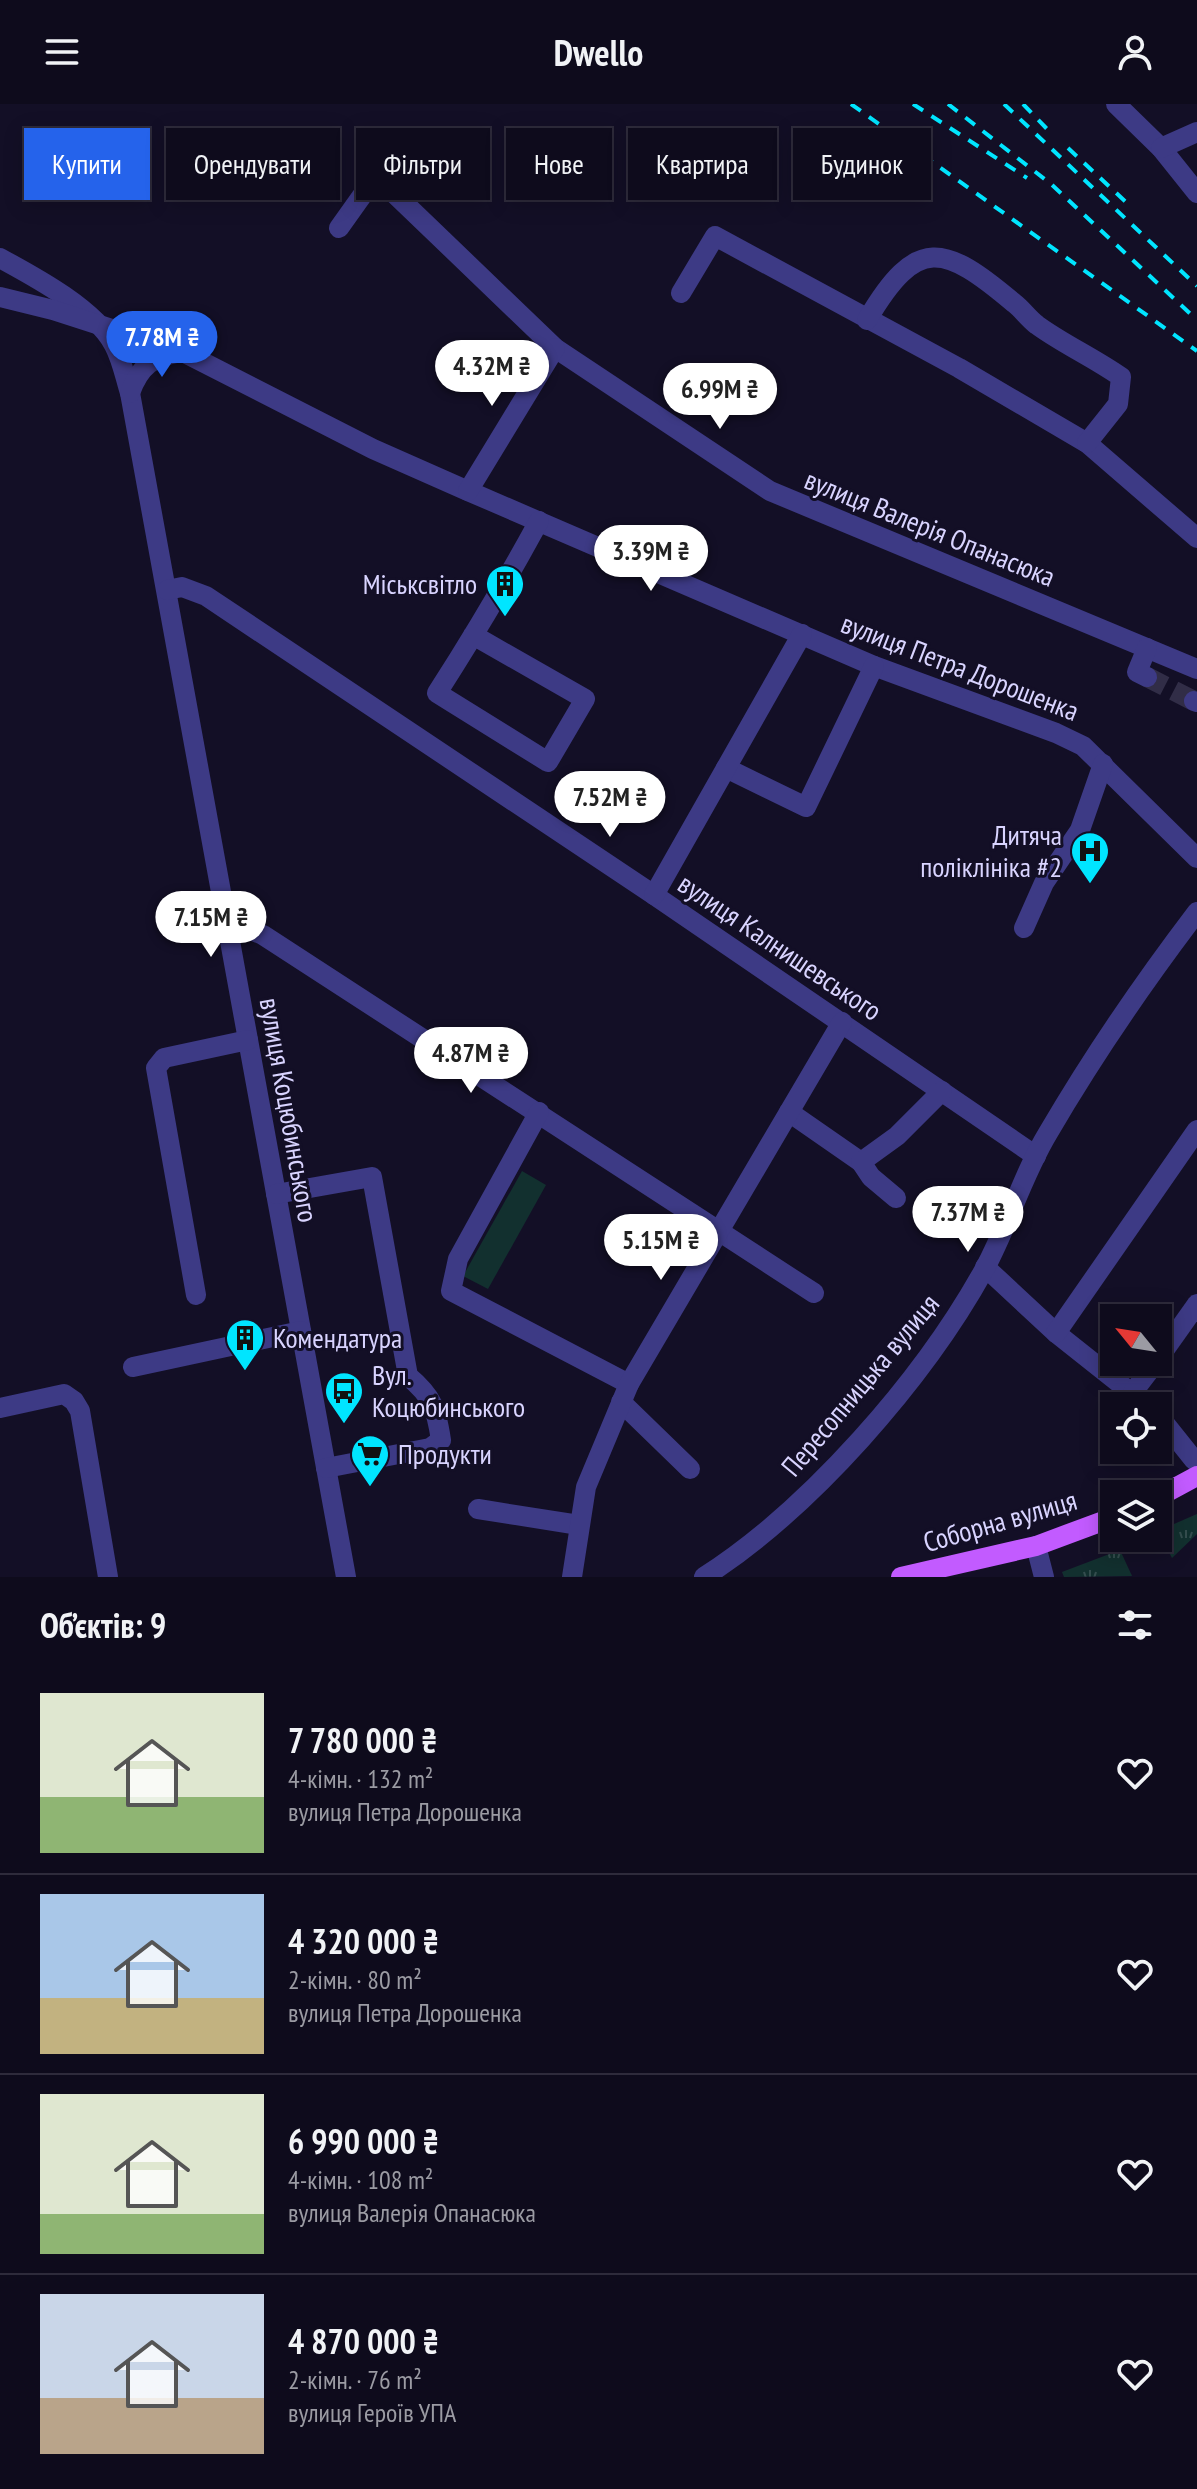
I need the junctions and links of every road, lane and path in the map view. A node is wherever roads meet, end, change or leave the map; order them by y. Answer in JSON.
{"nodes":[{"id":1,"x":1116,"y":104,"type":"edge"},
{"id":2,"x":1197,"y":132,"type":"edge"},
{"id":3,"x":1161,"y":148,"type":"junction"},
{"id":4,"x":1197,"y":193,"type":"edge"},
{"id":5,"x":339,"y":228,"type":"dead end"},
{"id":6,"x":0,"y":258,"type":"edge"},
{"id":7,"x":681,"y":293,"type":"dead end"},
{"id":8,"x":0,"y":297,"type":"edge"},
{"id":9,"x":867,"y":320,"type":"junction"},
{"id":10,"x":101,"y":327,"type":"junction"},
{"id":11,"x":555,"y":348,"type":"junction"},
{"id":12,"x":183,"y":352,"type":"junction"},
{"id":13,"x":130,"y":393,"type":"junction"},
{"id":14,"x":1087,"y":443,"type":"junction"},
{"id":15,"x":468,"y":491,"type":"junction"},
{"id":16,"x":539,"y":521,"type":"junction"},
{"id":17,"x":1197,"y":538,"type":"edge"},
{"id":18,"x":167,"y":590,"type":"junction"},
{"id":19,"x":802,"y":634,"type":"junction"},
{"id":20,"x":473,"y":635,"type":"junction"},
{"id":21,"x":1147,"y":648,"type":"junction"},
{"id":22,"x":874,"y":666,"type":"junction"},
{"id":23,"x":1197,"y":669,"type":"edge"},
{"id":24,"x":1147,"y":677,"type":"dead end"},
{"id":25,"x":1103,"y":764,"type":"junction"},
{"id":26,"x":726,"y":768,"type":"junction"},
{"id":27,"x":1197,"y":858,"type":"edge"},
{"id":28,"x":654,"y":895,"type":"junction"},
{"id":29,"x":1197,"y":912,"type":"edge"},
{"id":30,"x":1024,"y":928,"type":"dead end"},
{"id":31,"x":228,"y":932,"type":"junction"},
{"id":32,"x":842,"y":1022,"type":"junction"},
{"id":33,"x":248,"y":1040,"type":"junction"},
{"id":34,"x":942,"y":1091,"type":"junction"},
{"id":35,"x":539,"y":1112,"type":"junction"},
{"id":36,"x":789,"y":1112,"type":"junction"},
{"id":37,"x":1197,"y":1130,"type":"edge"},
{"id":38,"x":1036,"y":1156,"type":"junction"},
{"id":39,"x":861,"y":1162,"type":"junction"},
{"id":40,"x":276,"y":1194,"type":"junction"},
{"id":41,"x":896,"y":1198,"type":"dead end"},
{"id":42,"x":718,"y":1229,"type":"junction"},
{"id":43,"x":985,"y":1267,"type":"junction"},
{"id":44,"x":814,"y":1293,"type":"dead end"},
{"id":45,"x":196,"y":1295,"type":"dead end"},
{"id":46,"x":1197,"y":1304,"type":"edge"},
{"id":47,"x":301,"y":1331,"type":"junction"},
{"id":48,"x":1056,"y":1333,"type":"junction"},
{"id":49,"x":1172,"y":1339,"type":"edge"},
{"id":50,"x":133,"y":1367,"type":"dead end"},
{"id":51,"x":1132,"y":1392,"type":"edge"},
{"id":52,"x":625,"y":1393,"type":"junction"},
{"id":53,"x":0,"y":1408,"type":"edge"},
{"id":54,"x":1172,"y":1435,"type":"edge"},
{"id":55,"x":326,"y":1468,"type":"junction"},
{"id":56,"x":1195,"y":1468,"type":"edge"},
{"id":57,"x":690,"y":1469,"type":"dead end"},
{"id":58,"x":1172,"y":1486,"type":"edge"},
{"id":59,"x":478,"y":1509,"type":"dead end"},
{"id":60,"x":1100,"y":1522,"type":"edge"},
{"id":61,"x":579,"y":1525,"type":"junction"},
{"id":62,"x":1036,"y":1546,"type":"junction"},
{"id":63,"x":108,"y":1577,"type":"edge"},
{"id":64,"x":346,"y":1577,"type":"edge"},
{"id":65,"x":572,"y":1577,"type":"edge"},
{"id":66,"x":704,"y":1577,"type":"edge"},
{"id":67,"x":901,"y":1577,"type":"edge"},
{"id":68,"x":1044,"y":1577,"type":"edge"}],
"edges":[{"from":1,"to":3,"type":"street"},
{"from":2,"to":3,"type":"street"},
{"from":3,"to":4,"type":"street"},
{"from":5,"to":11,"type":"street","name":"вулиця Валерія Опанасюка"},
{"from":6,"to":10,"type":"street"},
{"from":7,"to":9,"type":"street"},
{"from":8,"to":10,"type":"street","name":"вулиця Петра Дорошенка"},
{"from":9,"to":14,"type":"street"},
{"from":9,"to":14,"type":"street"},
{"from":10,"to":12,"type":"street","name":"вулиця Петра Дорошенка"},
{"from":10,"to":13,"type":"street","name":"вулиця Коцюбинського"},
{"from":11,"to":15,"type":"street"},
{"from":11,"to":21,"type":"street","name":"вулиця Валерія Опанасюка"},
{"from":12,"to":13,"type":"street"},
{"from":12,"to":15,"type":"street","name":"вулиця Петра Дорошенка"},
{"from":13,"to":18,"type":"street","name":"вулиця Коцюбинського"},
{"from":14,"to":17,"type":"street"},
{"from":15,"to":16,"type":"street","name":"вулиця Петра Дорошенка"},
{"from":16,"to":19,"type":"street","name":"вулиця Петра Дорошенка"},
{"from":16,"to":20,"type":"street"},
{"from":18,"to":28,"type":"street","name":"вулиця Калнишевського"},
{"from":18,"to":31,"type":"street","name":"вулиця Коцюбинського"},
{"from":19,"to":22,"type":"street","name":"вулиця Петра Дорошенка"},
{"from":19,"to":26,"type":"street","name":"вулиця Петра Дорошенка"},
{"from":20,"to":20,"type":"street"},
{"from":21,"to":23,"type":"street","name":"вулиця Валерія Опанасюка"},
{"from":21,"to":24,"type":"street"},
{"from":22,"to":25,"type":"street","name":"вулиця Петра Дорошенка"},
{"from":22,"to":26,"type":"street"},
{"from":25,"to":27,"type":"street","name":"вулиця Петра Дорошенка"},
{"from":25,"to":30,"type":"street"},
{"from":26,"to":28,"type":"street","name":"вулиця Петра Дорошенка"},
{"from":28,"to":32,"type":"street","name":"вулиця Калнишевського"},
{"from":29,"to":38,"type":"street","name":"Пересопницька вулиця"},
{"from":31,"to":33,"type":"street","name":"вулиця Коцюбинського"},
{"from":31,"to":35,"type":"street"},
{"from":32,"to":34,"type":"street","name":"вулиця Калнишевського"},
{"from":32,"to":36,"type":"street"},
{"from":33,"to":40,"type":"street","name":"вулиця Коцюбинського"},
{"from":33,"to":45,"type":"street"},
{"from":34,"to":38,"type":"street","name":"вулиця Калнишевського"},
{"from":34,"to":39,"type":"street"},
{"from":35,"to":42,"type":"street"},
{"from":35,"to":52,"type":"street"},
{"from":36,"to":39,"type":"street"},
{"from":36,"to":42,"type":"street"},
{"from":37,"to":48,"type":"street"},
{"from":38,"to":43,"type":"street","name":"Пересопницька вулиця"},
{"from":39,"to":41,"type":"street"},
{"from":40,"to":47,"type":"street","name":"вулиця Коцюбинського"},
{"from":40,"to":55,"type":"street"},
{"from":42,"to":44,"type":"street"},
{"from":42,"to":52,"type":"street"},
{"from":43,"to":48,"type":"street"},
{"from":43,"to":66,"type":"street","name":"Пересопницька вулиця"},
{"from":46,"to":49,"type":"street"},
{"from":47,"to":50,"type":"street"},
{"from":47,"to":55,"type":"street","name":"вулиця Коцюбинського"},
{"from":48,"to":51,"type":"street"},
{"from":52,"to":57,"type":"street"},
{"from":52,"to":61,"type":"street"},
{"from":53,"to":63,"type":"street"},
{"from":54,"to":56,"type":"street"},
{"from":55,"to":64,"type":"street","name":"вулиця Коцюбинського"},
{"from":56,"to":58,"type":"main road"},
{"from":59,"to":61,"type":"street"},
{"from":60,"to":62,"type":"main road","name":"Соборна вулиця"},
{"from":61,"to":65,"type":"street"},
{"from":62,"to":67,"type":"main road","name":"Соборна вулиця"},
{"from":62,"to":68,"type":"street"}]}
